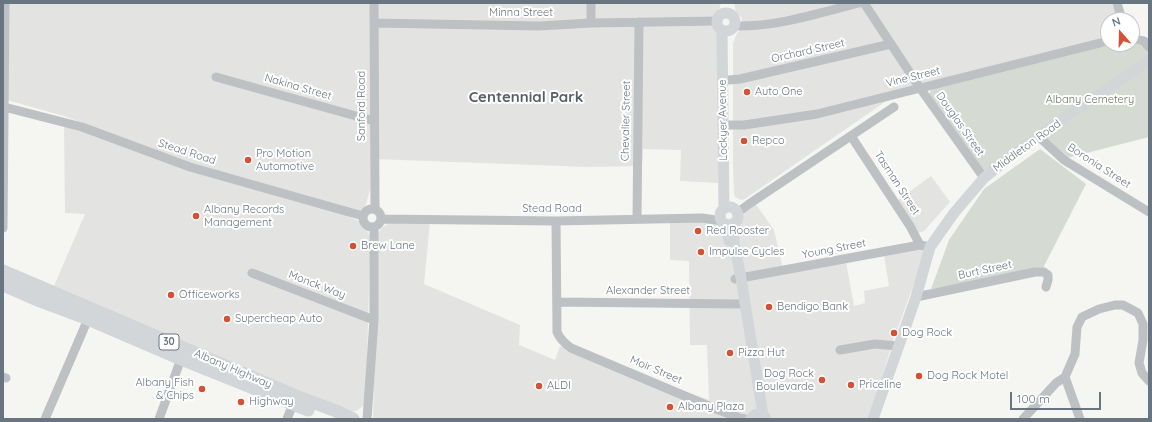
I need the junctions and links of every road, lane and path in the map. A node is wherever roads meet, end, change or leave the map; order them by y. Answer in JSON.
{"nodes":[{"id":1,"x":5,"y":3,"type":"edge"},
{"id":2,"x":374,"y":3,"type":"edge"},
{"id":3,"x":590,"y":3,"type":"edge"},
{"id":4,"x":723,"y":3,"type":"edge"},
{"id":5,"x":859,"y":3,"type":"edge"},
{"id":6,"x":864,"y":3,"type":"edge"},
{"id":7,"x":726,"y":20,"type":"edge"},
{"id":8,"x":639,"y":22,"type":"junction"},
{"id":9,"x":374,"y":23,"type":"junction"},
{"id":10,"x":591,"y":23,"type":"junction"},
{"id":11,"x":1140,"y":40,"type":"edge"},
{"id":12,"x":1100,"y":43,"type":"edge"},
{"id":13,"x":892,"y":44,"type":"junction"},
{"id":14,"x":1149,"y":47,"type":"edge"},
{"id":15,"x":4,"y":55,"type":"edge"},
{"id":16,"x":1149,"y":61,"type":"edge"},
{"id":17,"x":216,"y":76,"type":"dead end"},
{"id":18,"x":729,"y":80,"type":"junction"},
{"id":19,"x":920,"y":88,"type":"junction"},
{"id":20,"x":894,"y":106,"type":"dead end"},
{"id":21,"x":4,"y":107,"type":"junction"},
{"id":22,"x":374,"y":121,"type":"junction"},
{"id":23,"x":726,"y":125,"type":"junction"},
{"id":24,"x":851,"y":136,"type":"junction"},
{"id":25,"x":1038,"y":136,"type":"junction"},
{"id":26,"x":984,"y":178,"type":"junction"},
{"id":27,"x":374,"y":209,"type":"junction"},
{"id":28,"x":1149,"y":212,"type":"edge"},
{"id":29,"x":954,"y":213,"type":"junction"},
{"id":30,"x":363,"y":216,"type":"junction"},
{"id":31,"x":729,"y":216,"type":"junction"},
{"id":32,"x":381,"y":219,"type":"junction"},
{"id":33,"x":637,"y":219,"type":"junction"},
{"id":34,"x":556,"y":221,"type":"junction"},
{"id":35,"x":374,"y":227,"type":"junction"},
{"id":36,"x":3,"y":228,"type":"edge"},
{"id":37,"x":925,"y":246,"type":"junction"},
{"id":38,"x":3,"y":271,"type":"edge"},
{"id":39,"x":252,"y":273,"type":"dead end"},
{"id":40,"x":923,"y":275,"type":"junction"},
{"id":41,"x":738,"y":279,"type":"junction"},
{"id":42,"x":3,"y":285,"type":"edge"},
{"id":43,"x":1046,"y":287,"type":"dead end"},
{"id":44,"x":916,"y":297,"type":"junction"},
{"id":45,"x":557,"y":302,"type":"junction"},
{"id":46,"x":739,"y":304,"type":"junction"},
{"id":47,"x":88,"y":319,"type":"junction"},
{"id":48,"x":374,"y":320,"type":"junction"},
{"id":49,"x":748,"y":337,"type":"junction"},
{"id":50,"x":898,"y":346,"type":"junction"},
{"id":51,"x":840,"y":350,"type":"dead end"},
{"id":52,"x":181,"y":359,"type":"junction"},
{"id":53,"x":1065,"y":377,"type":"junction"},
{"id":54,"x":1149,"y":381,"type":"edge"},
{"id":55,"x":294,"y":400,"type":"junction"},
{"id":56,"x":759,"y":417,"type":"edge"},
{"id":57,"x":45,"y":419,"type":"edge"},
{"id":58,"x":159,"y":419,"type":"edge"},
{"id":59,"x":286,"y":419,"type":"edge"},
{"id":60,"x":332,"y":419,"type":"edge"},
{"id":61,"x":353,"y":419,"type":"edge"},
{"id":62,"x":367,"y":419,"type":"edge"},
{"id":63,"x":745,"y":419,"type":"edge"},
{"id":64,"x":873,"y":419,"type":"edge"},
{"id":65,"x":1024,"y":419,"type":"edge"},
{"id":66,"x":1080,"y":419,"type":"edge"}],
"edges":[{"from":1,"to":15,"type":"street"},
{"from":2,"to":9,"type":"street","name":"Sanford Road"},
{"from":3,"to":10,"type":"street"},
{"from":4,"to":7,"type":"main road","name":"Lockyer Avenue"},
{"from":5,"to":7,"type":"street","name":"Minna Street"},
{"from":6,"to":13,"type":"street","name":"Douglas Street"},
{"from":7,"to":8,"type":"street","name":"Minna Street"},
{"from":7,"to":18,"type":"main road","name":"Lockyer Avenue"},
{"from":7,"to":23,"type":"main road","name":"Lockyer Avenue"},
{"from":8,"to":10,"type":"street","name":"Minna Street"},
{"from":8,"to":33,"type":"street","name":"Chevalier Street"},
{"from":9,"to":10,"type":"street","name":"Minna Street"},
{"from":9,"to":22,"type":"street","name":"Sanford Road"},
{"from":11,"to":14,"type":"street"},
{"from":12,"to":19,"type":"street","name":"Vine Street"},
{"from":13,"to":18,"type":"street","name":"Orchard Street"},
{"from":13,"to":19,"type":"street","name":"Douglas Street"},
{"from":15,"to":21,"type":"street"},
{"from":16,"to":25,"type":"main road","name":"Middleton Road"},
{"from":17,"to":22,"type":"street","name":"Nakina Street"},
{"from":18,"to":23,"type":"main road","name":"Lockyer Avenue"},
{"from":19,"to":23,"type":"street","name":"Vine Street"},
{"from":19,"to":26,"type":"street","name":"Douglas Street"},
{"from":20,"to":24,"type":"street"},
{"from":21,"to":30,"type":"street","name":"Stead Road"},
{"from":21,"to":36,"type":"street"},
{"from":22,"to":27,"type":"street","name":"Sanford Road"},
{"from":23,"to":31,"type":"main road","name":"Lockyer Avenue"},
{"from":24,"to":31,"type":"street"},
{"from":24,"to":37,"type":"street","name":"Tasman Street"},
{"from":25,"to":26,"type":"main road","name":"Middleton Road"},
{"from":25,"to":28,"type":"street","name":"Boronia Street"},
{"from":26,"to":29,"type":"main road","name":"Middleton Road"},
{"from":27,"to":30,"type":"street"},
{"from":27,"to":32,"type":"street"},
{"from":29,"to":37,"type":"main road","name":"Middleton Road"},
{"from":29,"to":40,"type":"main road","name":"Middleton Road"},
{"from":30,"to":35,"type":"street"},
{"from":31,"to":33,"type":"street","name":"Stead Road"},
{"from":31,"to":41,"type":"main road","name":"Lockyer Avenue"},
{"from":32,"to":34,"type":"street","name":"Stead Road"},
{"from":32,"to":35,"type":"street"},
{"from":33,"to":34,"type":"street","name":"Stead Road"},
{"from":34,"to":45,"type":"street"},
{"from":35,"to":48,"type":"street"},
{"from":37,"to":40,"type":"main road","name":"Middleton Road"},
{"from":37,"to":41,"type":"street","name":"Young Street"},
{"from":38,"to":55,"type":"highway","name":"Albany Highway","number":"30"},
{"from":39,"to":48,"type":"street","name":"Monck Way"},
{"from":40,"to":44,"type":"main road","name":"Middleton Road"},
{"from":41,"to":46,"type":"main road","name":"Lockyer Avenue"},
{"from":41,"to":49,"type":"main road","name":"Lockyer Avenue"},
{"from":42,"to":47,"type":"highway","name":"Albany Highway","number":"30"},
{"from":43,"to":44,"type":"street","name":"Burt Street"},
{"from":44,"to":50,"type":"main road","name":"Middleton Road"},
{"from":45,"to":46,"type":"street","name":"Alexander Street"},
{"from":45,"to":63,"type":"street","name":"Moir Street"},
{"from":46,"to":49,"type":"main road","name":"Lockyer Avenue"},
{"from":47,"to":52,"type":"highway","name":"Albany Highway","number":"30"},
{"from":47,"to":57,"type":"street"},
{"from":48,"to":62,"type":"street"},
{"from":49,"to":56,"type":"main road","name":"Lockyer Avenue"},
{"from":50,"to":51,"type":"street"},
{"from":50,"to":64,"type":"main road","name":"Middleton Road"},
{"from":52,"to":55,"type":"highway","name":"Albany Highway","number":"30"},
{"from":52,"to":58,"type":"street"},
{"from":53,"to":54,"type":"street"},
{"from":53,"to":65,"type":"street"},
{"from":53,"to":66,"type":"street"},
{"from":55,"to":59,"type":"street"},
{"from":55,"to":60,"type":"highway","name":"Albany Highway","number":"30"},
{"from":55,"to":61,"type":"highway","name":"Albany Highway","number":"30"}]}
